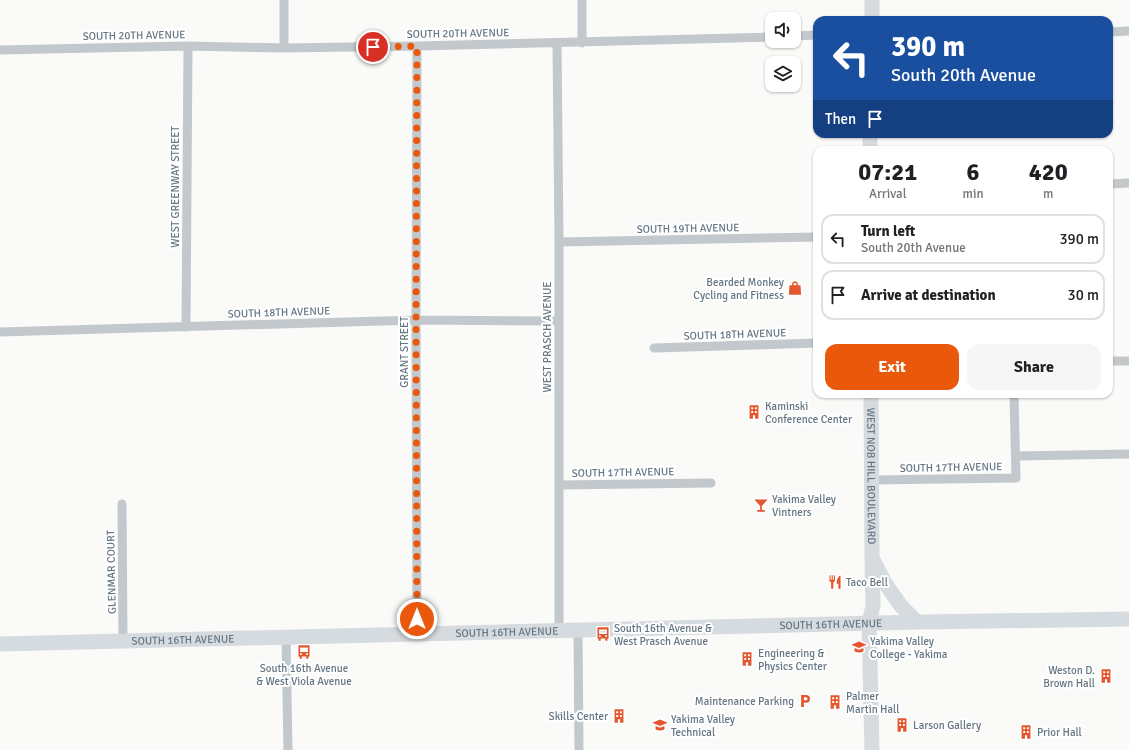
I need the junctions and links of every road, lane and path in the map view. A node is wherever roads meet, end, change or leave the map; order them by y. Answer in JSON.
{"nodes":[{"id":1,"x":284,"y":0,"type":"edge"},
{"id":2,"x":582,"y":0,"type":"edge"},
{"id":3,"x":872,"y":0,"type":"edge"},
{"id":4,"x":872,"y":16,"type":"edge"},
{"id":5,"x":1113,"y":32,"type":"edge"},
{"id":6,"x":1129,"y":32,"type":"edge"},
{"id":7,"x":813,"y":35,"type":"edge"},
{"id":8,"x":801,"y":36,"type":"edge"},
{"id":9,"x":765,"y":37,"type":"edge"},
{"id":10,"x":557,"y":43,"type":"junction"},
{"id":11,"x":582,"y":43,"type":"junction"},
{"id":12,"x":188,"y":46,"type":"junction"},
{"id":13,"x":417,"y":46,"type":"junction"},
{"id":14,"x":284,"y":48,"type":"junction"},
{"id":15,"x":0,"y":50,"type":"edge"},
{"id":16,"x":1129,"y":183,"type":"edge"},
{"id":17,"x":1113,"y":184,"type":"edge"},
{"id":18,"x":813,"y":237,"type":"edge"},
{"id":19,"x":559,"y":242,"type":"junction"},
{"id":20,"x":416,"y":320,"type":"junction"},
{"id":21,"x":559,"y":321,"type":"junction"},
{"id":22,"x":186,"y":327,"type":"junction"},
{"id":23,"x":0,"y":332,"type":"edge"},
{"id":24,"x":813,"y":343,"type":"edge"},
{"id":25,"x":654,"y":348,"type":"dead end"},
{"id":26,"x":1113,"y":361,"type":"edge"},
{"id":27,"x":1129,"y":361,"type":"edge"},
{"id":28,"x":871,"y":398,"type":"edge"},
{"id":29,"x":1014,"y":398,"type":"edge"},
{"id":30,"x":1129,"y":454,"type":"edge"},
{"id":31,"x":1016,"y":456,"type":"junction"},
{"id":32,"x":872,"y":480,"type":"junction"},
{"id":33,"x":711,"y":483,"type":"dead end"},
{"id":34,"x":559,"y":485,"type":"junction"},
{"id":35,"x":122,"y":504,"type":"dead end"},
{"id":36,"x":872,"y":561,"type":"junction"},
{"id":37,"x":1129,"y":619,"type":"edge"},
{"id":38,"x":870,"y":622,"type":"junction"},
{"id":39,"x":920,"y":622,"type":"junction"},
{"id":40,"x":559,"y":630,"type":"junction"},
{"id":41,"x":578,"y":630,"type":"junction"},
{"id":42,"x":417,"y":634,"type":"junction"},
{"id":43,"x":286,"y":637,"type":"junction"},
{"id":44,"x":123,"y":641,"type":"junction"},
{"id":45,"x":0,"y":644,"type":"edge"},
{"id":46,"x":288,"y":750,"type":"edge"},
{"id":47,"x":579,"y":750,"type":"edge"},
{"id":48,"x":872,"y":750,"type":"edge"}],
"edges":[{"from":1,"to":14,"type":"street"},
{"from":2,"to":11,"type":"street"},
{"from":3,"to":4,"type":"main road"},
{"from":5,"to":6,"type":"street"},
{"from":7,"to":8,"type":"street"},
{"from":9,"to":11,"type":"street","name":"SOUTH 20TH AVENUE"},
{"from":10,"to":11,"type":"street","name":"SOUTH 20TH AVENUE"},
{"from":10,"to":13,"type":"street","name":"SOUTH 20TH AVENUE"},
{"from":10,"to":19,"type":"street","name":"WEST PRASCH AVENUE"},
{"from":12,"to":14,"type":"street","name":"SOUTH 20TH AVENUE"},
{"from":12,"to":15,"type":"street","name":"SOUTH 20TH AVENUE"},
{"from":12,"to":22,"type":"street","name":"WEST GREENWAY STREET"},
{"from":13,"to":14,"type":"street","name":"SOUTH 20TH AVENUE"},
{"from":13,"to":20,"type":"street","name":"GRANT STREET"},
{"from":16,"to":17,"type":"street"},
{"from":18,"to":19,"type":"street","name":"SOUTH 19TH AVENUE"},
{"from":19,"to":21,"type":"street","name":"WEST PRASCH AVENUE"},
{"from":20,"to":21,"type":"street","name":"SOUTH 18TH AVENUE"},
{"from":20,"to":22,"type":"street","name":"SOUTH 18TH AVENUE"},
{"from":20,"to":42,"type":"street","name":"GRANT STREET"},
{"from":21,"to":34,"type":"street","name":"WEST PRASCH AVENUE"},
{"from":22,"to":23,"type":"street","name":"SOUTH 18TH AVENUE"},
{"from":24,"to":25,"type":"street","name":"SOUTH 18TH AVENUE"},
{"from":26,"to":27,"type":"street"},
{"from":28,"to":32,"type":"main road","name":"WEST NOB HILL BOULEVARD"},
{"from":29,"to":31,"type":"street"},
{"from":30,"to":31,"type":"street","name":"SOUTH 17TH AVENUE"},
{"from":31,"to":32,"type":"street","name":"SOUTH 17TH AVENUE"},
{"from":32,"to":36,"type":"main road","name":"WEST NOB HILL BOULEVARD"},
{"from":33,"to":34,"type":"street","name":"SOUTH 17TH AVENUE"},
{"from":34,"to":40,"type":"street","name":"WEST PRASCH AVENUE"},
{"from":35,"to":44,"type":"street","name":"GLENMAR COURT"},
{"from":36,"to":38,"type":"main road","name":"WEST NOB HILL BOULEVARD"},
{"from":36,"to":39,"type":"main road"},
{"from":37,"to":39,"type":"main road","name":"SOUTH 16TH AVENUE"},
{"from":38,"to":39,"type":"main road","name":"SOUTH 16TH AVENUE"},
{"from":38,"to":41,"type":"main road","name":"SOUTH 16TH AVENUE"},
{"from":38,"to":48,"type":"main road","name":"WEST NOB HILL BOULEVARD"},
{"from":40,"to":41,"type":"main road","name":"SOUTH 16TH AVENUE"},
{"from":40,"to":42,"type":"main road","name":"SOUTH 16TH AVENUE"},
{"from":41,"to":47,"type":"street"},
{"from":42,"to":43,"type":"main road","name":"SOUTH 16TH AVENUE"},
{"from":43,"to":44,"type":"main road","name":"SOUTH 16TH AVENUE"},
{"from":43,"to":46,"type":"street"},
{"from":44,"to":45,"type":"main road","name":"SOUTH 16TH AVENUE"}]}
